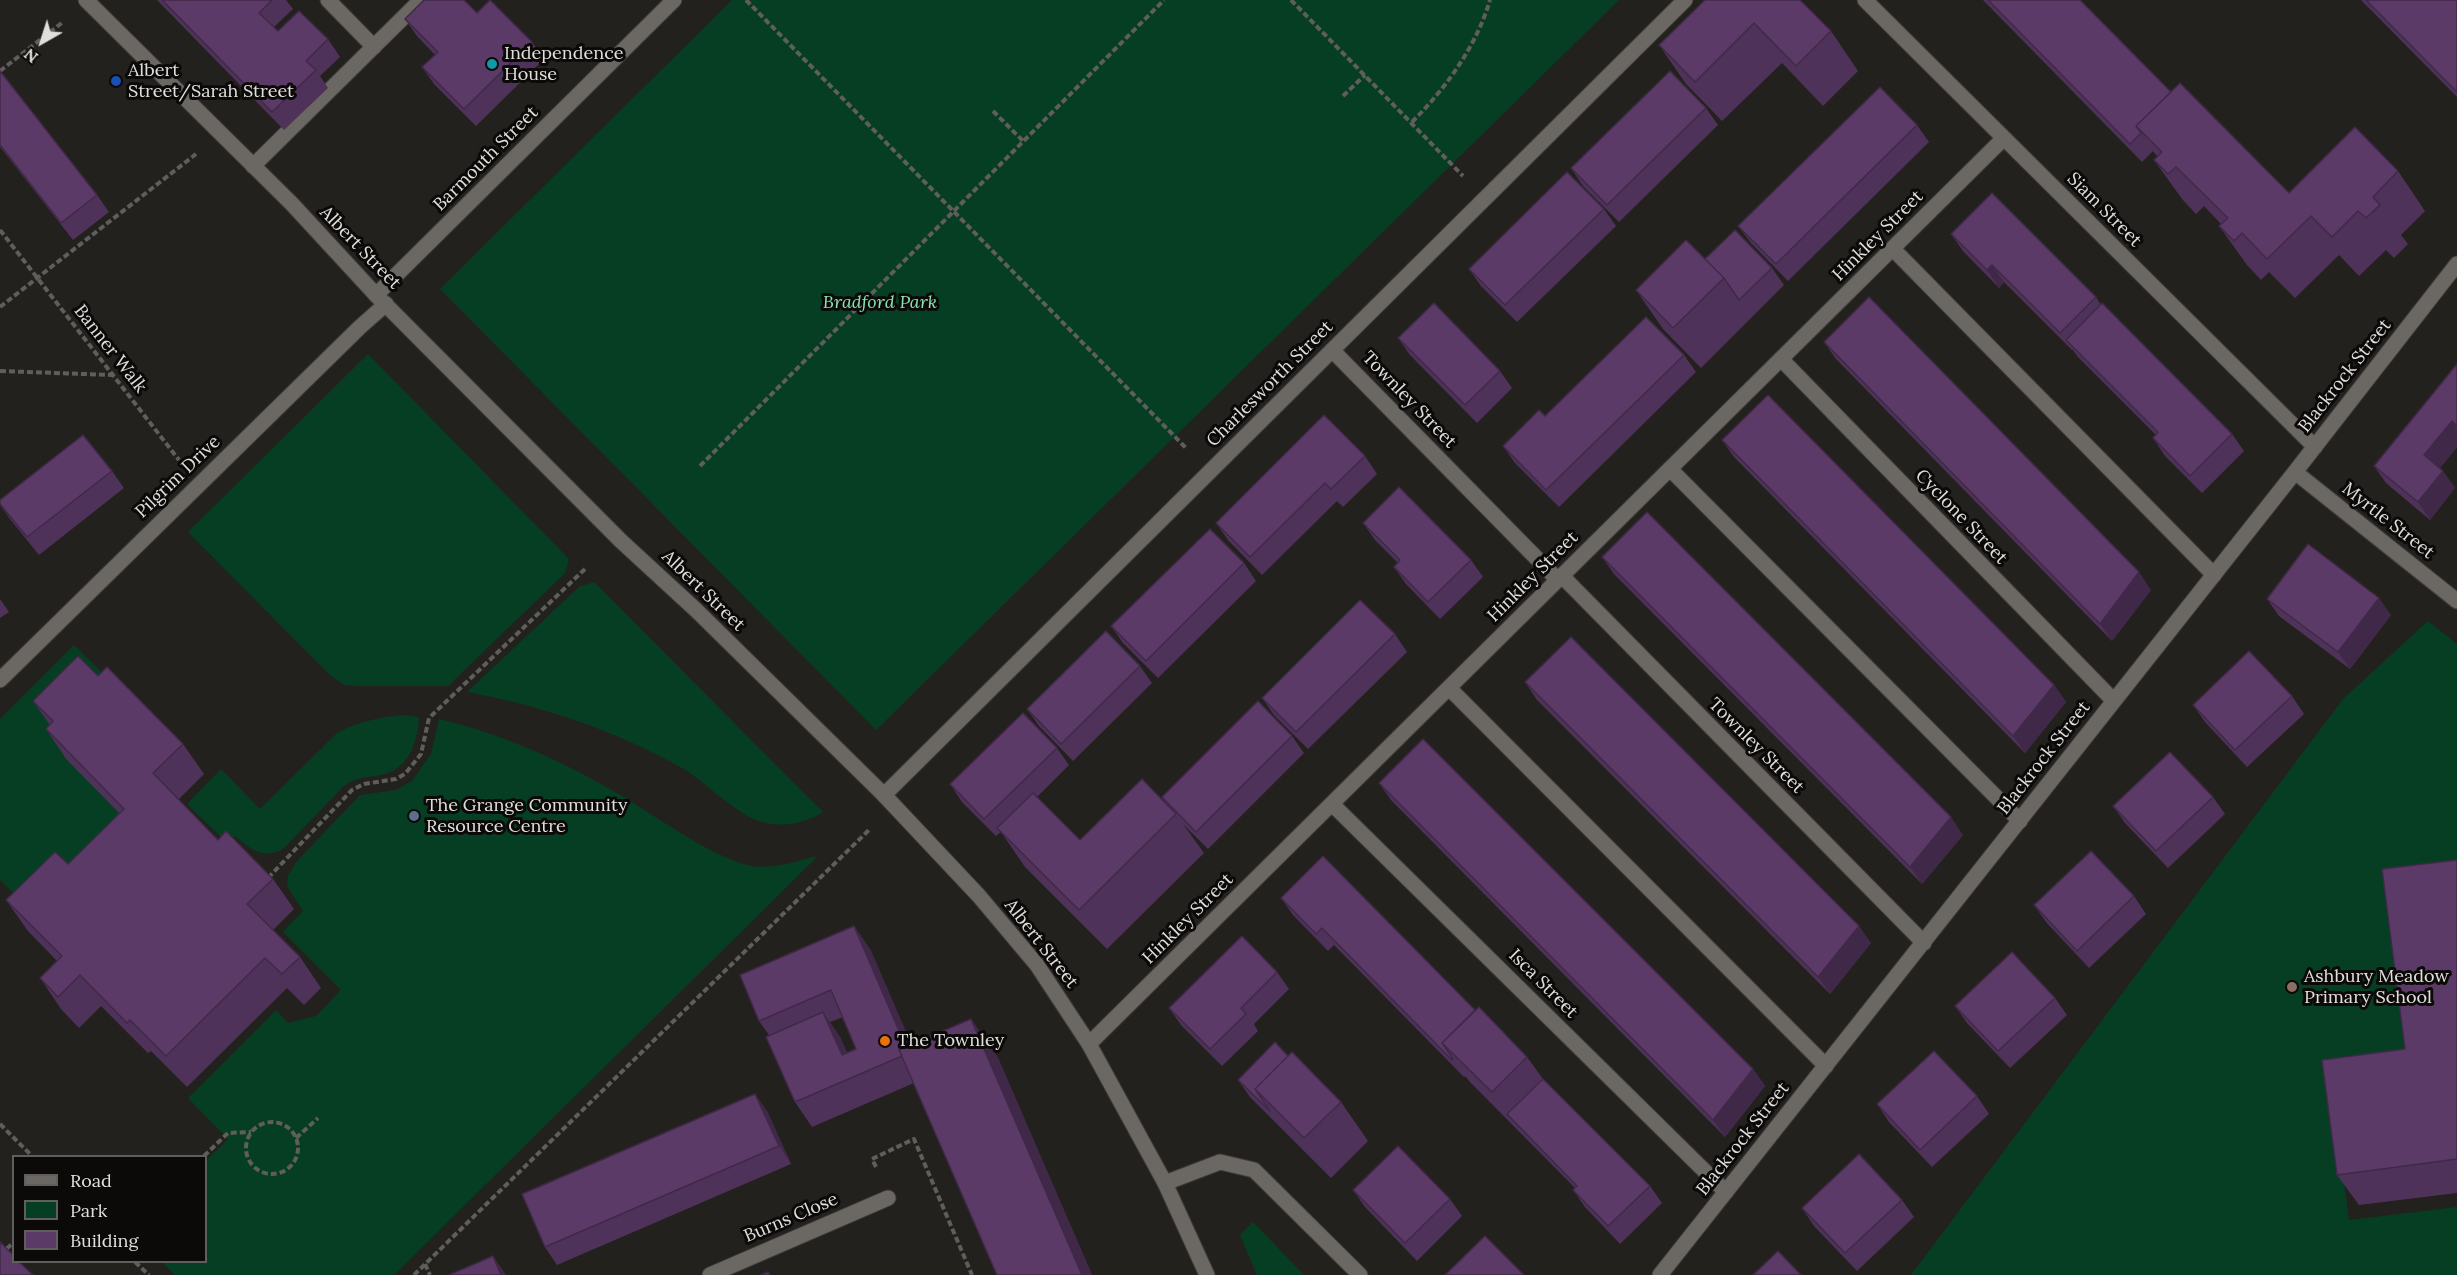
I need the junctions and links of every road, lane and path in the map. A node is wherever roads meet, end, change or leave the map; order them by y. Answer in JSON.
{"nodes":[{"id":1,"x":328,"y":0,"type":"edge"},
{"id":2,"x":421,"y":0,"type":"edge"},
{"id":3,"x":674,"y":0,"type":"edge"},
{"id":4,"x":746,"y":0,"type":"edge"},
{"id":5,"x":1291,"y":0,"type":"edge"},
{"id":6,"x":1490,"y":0,"type":"edge"},
{"id":7,"x":1684,"y":0,"type":"edge"},
{"id":8,"x":1865,"y":0,"type":"edge"},
{"id":9,"x":87,"y":1,"type":"edge"},
{"id":10,"x":1160,"y":1,"type":"edge"},
{"id":11,"x":374,"y":47,"type":"junction"},
{"id":12,"x":0,"y":71,"type":"edge"},
{"id":13,"x":1365,"y":75,"type":"junction"},
{"id":14,"x":1343,"y":96,"type":"dead end"},
{"id":15,"x":993,"y":111,"type":"dead end"},
{"id":16,"x":1412,"y":122,"type":"junction"},
{"id":17,"x":221,"y":135,"type":"junction"},
{"id":18,"x":2004,"y":138,"type":"junction"},
{"id":19,"x":1023,"y":141,"type":"junction"},
{"id":20,"x":253,"y":166,"type":"junction"},
{"id":21,"x":1485,"y":198,"type":"junction"},
{"id":22,"x":953,"y":212,"type":"junction"},
{"id":23,"x":0,"y":230,"type":"edge"},
{"id":24,"x":1893,"y":249,"type":"junction"},
{"id":25,"x":2457,"y":264,"type":"edge"},
{"id":26,"x":37,"y":278,"type":"junction"},
{"id":27,"x":381,"y":299,"type":"junction"},
{"id":28,"x":0,"y":307,"type":"edge"},
{"id":29,"x":1332,"y":350,"type":"junction"},
{"id":30,"x":1781,"y":359,"type":"junction"},
{"id":31,"x":0,"y":371,"type":"edge"},
{"id":32,"x":113,"y":375,"type":"junction"},
{"id":33,"x":2315,"y":447,"type":"junction"},
{"id":34,"x":700,"y":466,"type":"dead end"},
{"id":35,"x":1670,"y":469,"type":"junction"},
{"id":36,"x":1210,"y":472,"type":"junction"},
{"id":37,"x":2295,"y":472,"type":"junction"},
{"id":38,"x":198,"y":484,"type":"junction"},
{"id":39,"x":586,"y":568,"type":"dead end"},
{"id":40,"x":2214,"y":575,"type":"junction"},
{"id":41,"x":1560,"y":578,"type":"junction"},
{"id":42,"x":2457,"y":601,"type":"edge"},
{"id":43,"x":0,"y":680,"type":"edge"},
{"id":44,"x":1449,"y":688,"type":"junction"},
{"id":45,"x":2114,"y":701,"type":"junction"},
{"id":46,"x":889,"y":801,"type":"junction"},
{"id":47,"x":1332,"y":804,"type":"junction"},
{"id":48,"x":2020,"y":821,"type":"junction"},
{"id":49,"x":266,"y":880,"type":"edge"},
{"id":50,"x":1924,"y":943,"type":"junction"},
{"id":51,"x":1089,"y":1044,"type":"junction"},
{"id":52,"x":1826,"y":1066,"type":"junction"},
{"id":53,"x":318,"y":1118,"type":"dead end"},
{"id":54,"x":0,"y":1124,"type":"edge"},
{"id":55,"x":251,"y":1132,"type":"junction"},
{"id":56,"x":296,"y":1138,"type":"junction"},
{"id":57,"x":914,"y":1139,"type":"edge"},
{"id":58,"x":31,"y":1155,"type":"edge"},
{"id":59,"x":205,"y":1155,"type":"edge"},
{"id":60,"x":1165,"y":1183,"type":"junction"},
{"id":61,"x":1726,"y":1192,"type":"junction"},
{"id":62,"x":888,"y":1198,"type":"dead end"},
{"id":63,"x":12,"y":1244,"type":"edge"},
{"id":64,"x":0,"y":1255,"type":"edge"},
{"id":65,"x":136,"y":1263,"type":"edge"},
{"id":66,"x":425,"y":1264,"type":"junction"},
{"id":67,"x":149,"y":1275,"type":"edge"},
{"id":68,"x":414,"y":1275,"type":"edge"},
{"id":69,"x":430,"y":1275,"type":"edge"},
{"id":70,"x":710,"y":1275,"type":"edge"},
{"id":71,"x":972,"y":1275,"type":"edge"},
{"id":72,"x":1207,"y":1275,"type":"edge"},
{"id":73,"x":1360,"y":1275,"type":"edge"},
{"id":74,"x":1660,"y":1275,"type":"edge"}],
"edges":[{"from":1,"to":11,"type":"street"},
{"from":2,"to":11,"type":"street"},
{"from":3,"to":27,"type":"street","name":"Barmouth Street"},
{"from":4,"to":22,"type":"path"},
{"from":5,"to":13,"type":"path"},
{"from":6,"to":16,"type":"path"},
{"from":7,"to":21,"type":"street","name":"Charlesworth Street"},
{"from":8,"to":18,"type":"street","name":"Siam Street"},
{"from":9,"to":12,"type":"path"},
{"from":9,"to":17,"type":"street","name":"Albert Street"},
{"from":10,"to":19,"type":"path"},
{"from":11,"to":20,"type":"street"},
{"from":13,"to":14,"type":"path"},
{"from":13,"to":16,"type":"path"},
{"from":15,"to":19,"type":"path"},
{"from":16,"to":21,"type":"path"},
{"from":17,"to":20,"type":"street","name":"Albert Street"},
{"from":17,"to":26,"type":"path"},
{"from":18,"to":24,"type":"street","name":"Hinkley Street"},
{"from":18,"to":33,"type":"street","name":"Siam Street"},
{"from":19,"to":22,"type":"path"},
{"from":20,"to":27,"type":"street","name":"Albert Street"},
{"from":21,"to":29,"type":"street","name":"Charlesworth Street"},
{"from":22,"to":34,"type":"path"},
{"from":22,"to":36,"type":"path"},
{"from":23,"to":26,"type":"path","name":"Banner Walk"},
{"from":24,"to":30,"type":"street","name":"Hinkley Street"},
{"from":24,"to":40,"type":"street"},
{"from":25,"to":33,"type":"street","name":"Blackrock Street"},
{"from":26,"to":28,"type":"path"},
{"from":26,"to":32,"type":"path","name":"Banner Walk"},
{"from":27,"to":38,"type":"street","name":"Pilgrim Drive"},
{"from":27,"to":46,"type":"street","name":"Albert Street"},
{"from":29,"to":36,"type":"street","name":"Charlesworth Street"},
{"from":29,"to":41,"type":"street","name":"Townley Street"},
{"from":30,"to":35,"type":"street","name":"Hinkley Street"},
{"from":30,"to":45,"type":"street","name":"Cyclone Street"},
{"from":31,"to":32,"type":"path"},
{"from":32,"to":38,"type":"path","name":"Banner Walk"},
{"from":33,"to":37,"type":"street","name":"Blackrock Street"},
{"from":35,"to":41,"type":"street","name":"Hinkley Street"},
{"from":35,"to":48,"type":"street"},
{"from":36,"to":46,"type":"street","name":"Charlesworth Street"},
{"from":37,"to":40,"type":"street","name":"Blackrock Street"},
{"from":37,"to":42,"type":"street","name":"Myrtle Street"},
{"from":38,"to":43,"type":"street","name":"Pilgrim Drive"},
{"from":39,"to":49,"type":"path"},
{"from":40,"to":45,"type":"street","name":"Blackrock Street"},
{"from":41,"to":44,"type":"street","name":"Hinkley Street"},
{"from":41,"to":50,"type":"street","name":"Townley Street"},
{"from":44,"to":47,"type":"street","name":"Hinkley Street"},
{"from":44,"to":52,"type":"street"},
{"from":45,"to":48,"type":"street","name":"Blackrock Street"},
{"from":46,"to":51,"type":"street","name":"Albert Street"},
{"from":46,"to":66,"type":"path"},
{"from":47,"to":51,"type":"street","name":"Hinkley Street"},
{"from":47,"to":61,"type":"street","name":"Isca Street"},
{"from":48,"to":50,"type":"street","name":"Blackrock Street"},
{"from":50,"to":52,"type":"street","name":"Blackrock Street"},
{"from":51,"to":60,"type":"street","name":"Albert Street"},
{"from":52,"to":61,"type":"street","name":"Blackrock Street"},
{"from":53,"to":56,"type":"path"},
{"from":54,"to":58,"type":"path"},
{"from":55,"to":56,"type":"path"},
{"from":55,"to":56,"type":"path"},
{"from":55,"to":59,"type":"path"},
{"from":57,"to":71,"type":"path"},
{"from":60,"to":72,"type":"street","name":"Albert Street"},
{"from":60,"to":73,"type":"street"},
{"from":61,"to":74,"type":"street","name":"Blackrock Street"},
{"from":62,"to":70,"type":"street","name":"Burns Close"},
{"from":63,"to":64,"type":"path"},
{"from":65,"to":67,"type":"path"},
{"from":66,"to":68,"type":"path"},
{"from":66,"to":69,"type":"path"}]}
